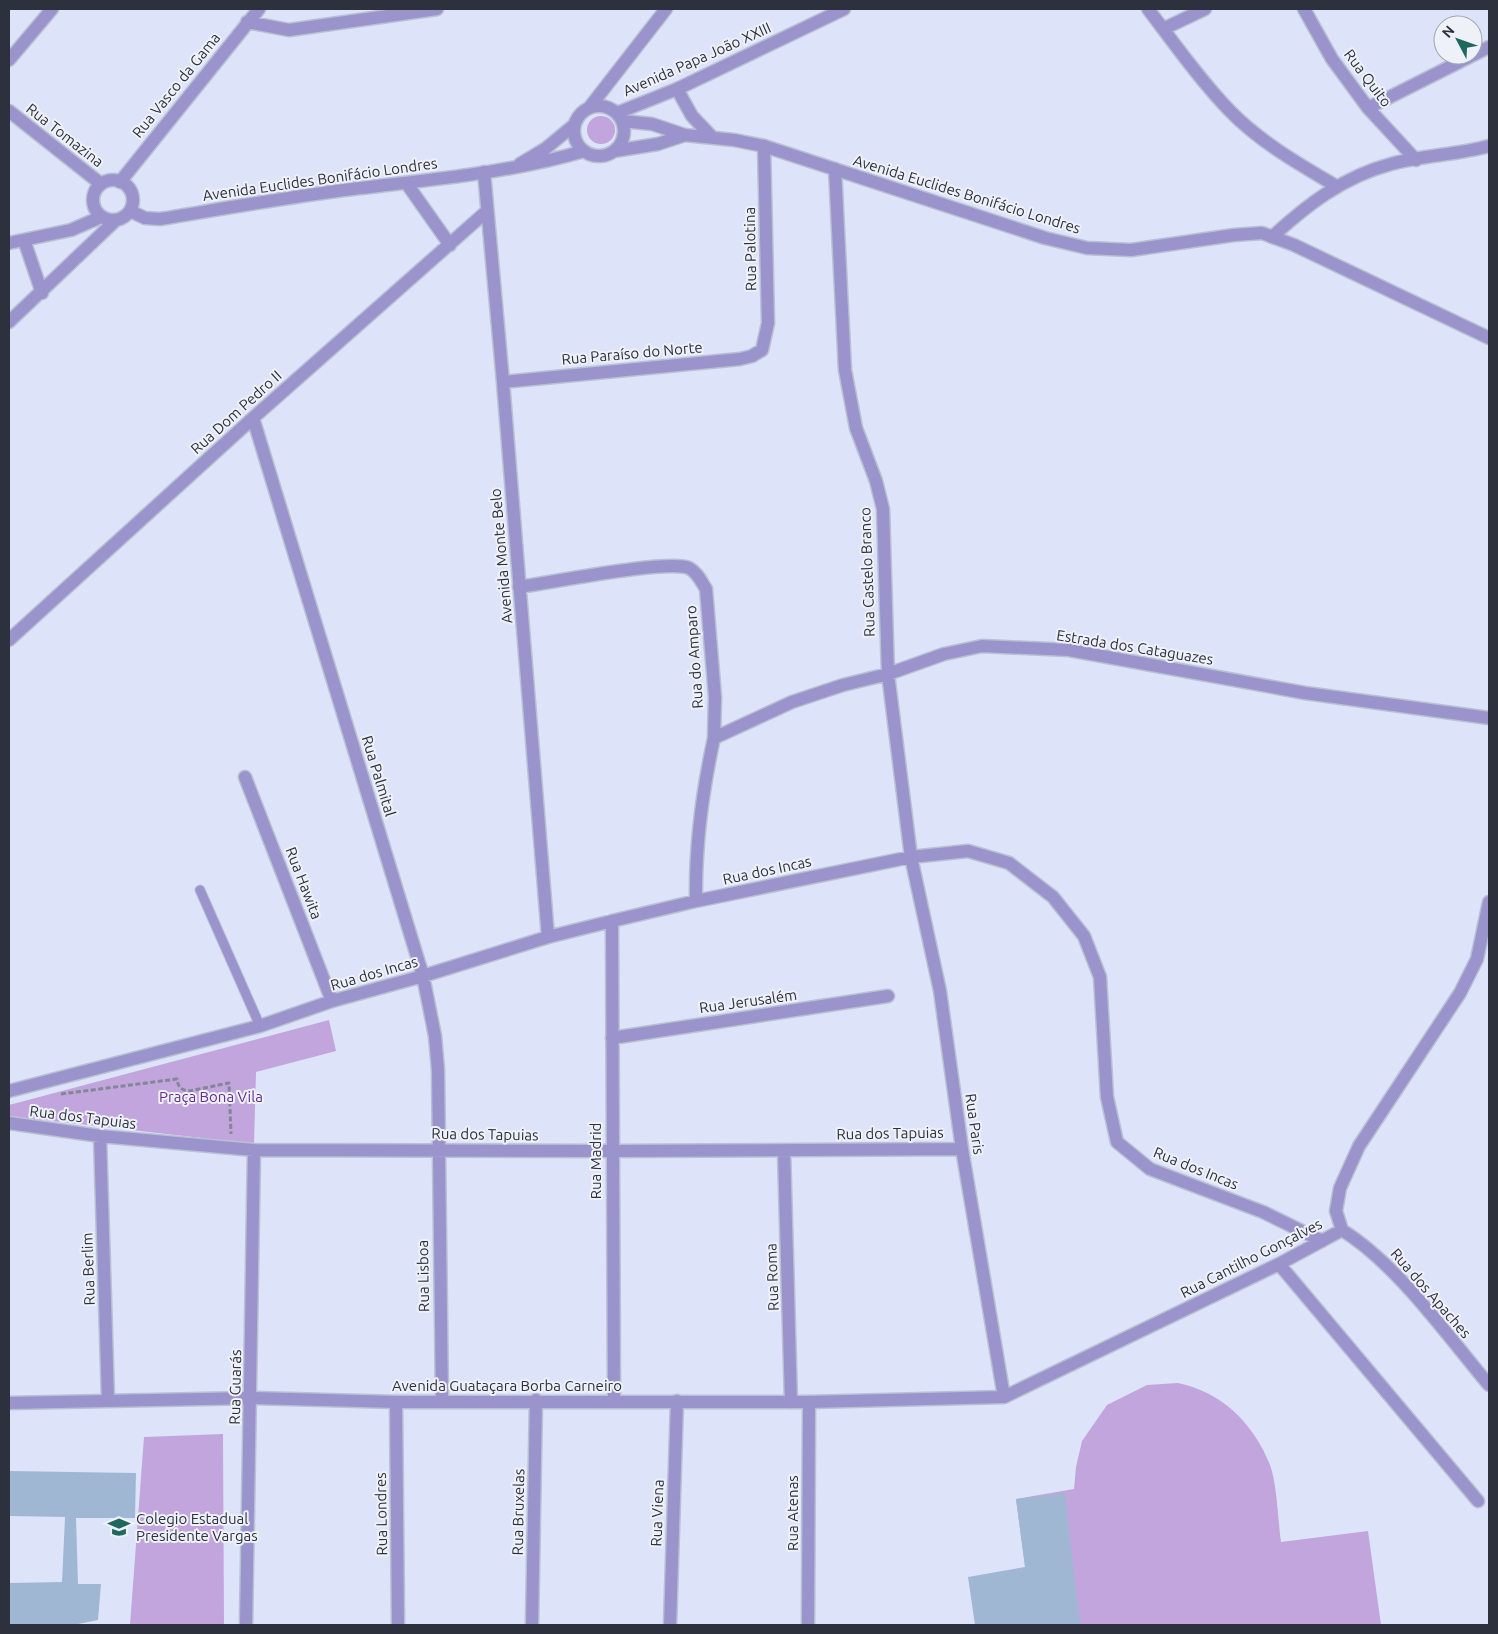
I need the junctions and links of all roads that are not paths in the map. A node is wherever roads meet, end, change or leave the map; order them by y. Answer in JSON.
{"nodes":[{"id":1,"x":52,"y":9,"type":"edge"},
{"id":2,"x":259,"y":9,"type":"edge"},
{"id":3,"x":437,"y":9,"type":"edge"},
{"id":4,"x":666,"y":9,"type":"edge"},
{"id":5,"x":844,"y":9,"type":"edge"},
{"id":6,"x":1148,"y":9,"type":"edge"},
{"id":7,"x":1205,"y":9,"type":"edge"},
{"id":8,"x":1304,"y":9,"type":"edge"},
{"id":9,"x":247,"y":22,"type":"junction"},
{"id":10,"x":1163,"y":29,"type":"junction"},
{"id":11,"x":1489,"y":47,"type":"edge"},
{"id":12,"x":9,"y":60,"type":"edge"},
{"id":13,"x":677,"y":89,"type":"junction"},
{"id":14,"x":589,"y":108,"type":"junction"},
{"id":15,"x":1368,"y":108,"type":"junction"},
{"id":16,"x":9,"y":111,"type":"edge"},
{"id":17,"x":619,"y":117,"type":"junction"},
{"id":18,"x":574,"y":125,"type":"junction"},
{"id":19,"x":685,"y":135,"type":"junction"},
{"id":20,"x":712,"y":137,"type":"junction"},
{"id":21,"x":764,"y":146,"type":"junction"},
{"id":22,"x":1489,"y":146,"type":"edge"},
{"id":23,"x":584,"y":151,"type":"junction"},
{"id":24,"x":614,"y":151,"type":"junction"},
{"id":25,"x":1416,"y":160,"type":"junction"},
{"id":26,"x":516,"y":166,"type":"junction"},
{"id":27,"x":835,"y":169,"type":"junction"},
{"id":28,"x":484,"y":172,"type":"junction"},
{"id":29,"x":120,"y":182,"type":"junction"},
{"id":30,"x":102,"y":184,"type":"junction"},
{"id":31,"x":407,"y":184,"type":"junction"},
{"id":32,"x":1336,"y":186,"type":"junction"},
{"id":33,"x":130,"y":210,"type":"junction"},
{"id":34,"x":487,"y":211,"type":"junction"},
{"id":35,"x":101,"y":216,"type":"junction"},
{"id":36,"x":116,"y":220,"type":"junction"},
{"id":37,"x":1272,"y":237,"type":"junction"},
{"id":38,"x":24,"y":240,"type":"junction"},
{"id":39,"x":9,"y":243,"type":"edge"},
{"id":40,"x":450,"y":245,"type":"junction"},
{"id":41,"x":42,"y":293,"type":"junction"},
{"id":42,"x":9,"y":322,"type":"edge"},
{"id":43,"x":1489,"y":338,"type":"edge"},
{"id":44,"x":762,"y":350,"type":"joint"},
{"id":45,"x":503,"y":382,"type":"junction"},
{"id":46,"x":253,"y":418,"type":"junction"},
{"id":47,"x":519,"y":587,"type":"junction"},
{"id":48,"x":9,"y":640,"type":"edge"},
{"id":49,"x":888,"y":674,"type":"junction"},
{"id":50,"x":1489,"y":718,"type":"edge"},
{"id":51,"x":714,"y":738,"type":"junction"},
{"id":52,"x":245,"y":777,"type":"dead end"},
{"id":53,"x":911,"y":857,"type":"junction"},
{"id":54,"x":200,"y":890,"type":"dead end"},
{"id":55,"x":696,"y":901,"type":"junction"},
{"id":56,"x":1489,"y":902,"type":"edge"},
{"id":57,"x":612,"y":921,"type":"junction"},
{"id":58,"x":548,"y":937,"type":"junction"},
{"id":59,"x":423,"y":976,"type":"junction"},
{"id":60,"x":888,"y":996,"type":"dead end"},
{"id":61,"x":332,"y":1001,"type":"junction"},
{"id":62,"x":260,"y":1026,"type":"junction"},
{"id":63,"x":612,"y":1038,"type":"junction"},
{"id":64,"x":9,"y":1091,"type":"edge"},
{"id":65,"x":9,"y":1123,"type":"edge"},
{"id":66,"x":100,"y":1136,"type":"junction"},
{"id":67,"x":437,"y":1149,"type":"junction"},
{"id":68,"x":962,"y":1149,"type":"junction"},
{"id":69,"x":254,"y":1150,"type":"junction"},
{"id":70,"x":784,"y":1151,"type":"junction"},
{"id":71,"x":611,"y":1152,"type":"junction"},
{"id":72,"x":1342,"y":1230,"type":"junction"},
{"id":73,"x":1322,"y":1241,"type":"junction"},
{"id":74,"x":1279,"y":1264,"type":"junction"},
{"id":75,"x":1489,"y":1385,"type":"edge"},
{"id":76,"x":1004,"y":1397,"type":"junction"},
{"id":77,"x":251,"y":1398,"type":"junction"},
{"id":78,"x":108,"y":1400,"type":"junction"},
{"id":79,"x":536,"y":1400,"type":"junction"},
{"id":80,"x":614,"y":1400,"type":"junction"},
{"id":81,"x":442,"y":1401,"type":"junction"},
{"id":82,"x":677,"y":1401,"type":"junction"},
{"id":83,"x":396,"y":1402,"type":"junction"},
{"id":84,"x":791,"y":1402,"type":"junction"},
{"id":85,"x":809,"y":1402,"type":"junction"},
{"id":86,"x":9,"y":1403,"type":"edge"},
{"id":87,"x":1478,"y":1501,"type":"dead end"},
{"id":88,"x":246,"y":1625,"type":"edge"},
{"id":89,"x":398,"y":1625,"type":"edge"},
{"id":90,"x":532,"y":1625,"type":"edge"},
{"id":91,"x":670,"y":1625,"type":"edge"},
{"id":92,"x":808,"y":1625,"type":"edge"}],
"edges":[{"from":1,"to":12,"type":"street"},
{"from":2,"to":9,"type":"street","name":"Rua Vasco da Gama"},
{"from":3,"to":9,"type":"street"},
{"from":4,"to":14,"type":"street"},
{"from":5,"to":13,"type":"street","name":"Avenida Papa João XXIII"},
{"from":6,"to":10,"type":"street"},
{"from":7,"to":10,"type":"street"},
{"from":8,"to":15,"type":"street","name":"Rua Quito"},
{"from":9,"to":29,"type":"street","name":"Rua Vasco da Gama"},
{"from":10,"to":32,"type":"street"},
{"from":11,"to":15,"type":"street"},
{"from":13,"to":17,"type":"street","name":"Avenida Papa João XXIII"},
{"from":13,"to":20,"type":"street"},
{"from":14,"to":17,"type":"street"},
{"from":14,"to":18,"type":"street"},
{"from":15,"to":25,"type":"street","name":"Rua Quito"},
{"from":16,"to":30,"type":"street","name":"Rua Tomazina"},
{"from":17,"to":19,"type":"street","name":"Avenida Euclides Bonifácio Londres"},
{"from":17,"to":24,"type":"street"},
{"from":18,"to":23,"type":"street"},
{"from":18,"to":26,"type":"street","name":"Avenida Euclides Bonifácio Londres"},
{"from":19,"to":20,"type":"street","name":"Avenida Euclides Bonifácio Londres"},
{"from":19,"to":24,"type":"street","name":"Avenida Euclides Bonifácio Londres"},
{"from":20,"to":21,"type":"street","name":"Avenida Euclides Bonifácio Londres"},
{"from":21,"to":27,"type":"street","name":"Avenida Euclides Bonifácio Londres"},
{"from":21,"to":44,"type":"street","name":"Rua Palotina"},
{"from":22,"to":25,"type":"street"},
{"from":23,"to":24,"type":"street"},
{"from":23,"to":26,"type":"street","name":"Avenida Euclides Bonifácio Londres"},
{"from":25,"to":32,"type":"street"},
{"from":26,"to":28,"type":"street","name":"Avenida Euclides Bonifácio Londres"},
{"from":27,"to":37,"type":"street","name":"Avenida Euclides Bonifácio Londres"},
{"from":27,"to":49,"type":"street","name":"Rua Castelo Branco"},
{"from":28,"to":31,"type":"street","name":"Avenida Euclides Bonifácio Londres"},
{"from":28,"to":34,"type":"street","name":"Avenida Monte Belo"},
{"from":29,"to":30,"type":"street"},
{"from":29,"to":33,"type":"street"},
{"from":30,"to":35,"type":"street"},
{"from":31,"to":33,"type":"street","name":"Avenida Euclides Bonifácio Londres"},
{"from":31,"to":40,"type":"street"},
{"from":32,"to":37,"type":"street"},
{"from":33,"to":36,"type":"street"},
{"from":34,"to":40,"type":"street","name":"Rua Dom Pedro II"},
{"from":34,"to":45,"type":"street","name":"Avenida Monte Belo"},
{"from":35,"to":36,"type":"street"},
{"from":35,"to":38,"type":"street"},
{"from":36,"to":41,"type":"street"},
{"from":37,"to":43,"type":"street","name":"Avenida Euclides Bonifácio Londres"},
{"from":38,"to":39,"type":"street"},
{"from":38,"to":41,"type":"street"},
{"from":40,"to":46,"type":"street","name":"Rua Dom Pedro II"},
{"from":41,"to":42,"type":"street"},
{"from":44,"to":45,"type":"street","name":"Rua Paraíso do Norte"},
{"from":45,"to":47,"type":"street","name":"Avenida Monte Belo"},
{"from":46,"to":48,"type":"street","name":"Rua Dom Pedro II"},
{"from":46,"to":59,"type":"street","name":"Rua Palmital"},
{"from":47,"to":51,"type":"street","name":"Rua do Amparo"},
{"from":47,"to":58,"type":"street","name":"Avenida Monte Belo"},
{"from":49,"to":50,"type":"street","name":"Estrada dos Cataguazes"},
{"from":49,"to":51,"type":"street","name":"Estrada dos Cataguazes"},
{"from":49,"to":53,"type":"street","name":"Rua Castelo Branco"},
{"from":51,"to":55,"type":"street"},
{"from":52,"to":61,"type":"street","name":"Rua Hawita"},
{"from":53,"to":55,"type":"street","name":"Rua dos Incas"},
{"from":53,"to":68,"type":"street","name":"Rua Paris"},
{"from":53,"to":73,"type":"street","name":"Rua dos Incas"},
{"from":54,"to":62,"type":"lane"},
{"from":55,"to":57,"type":"street","name":"Rua dos Incas"},
{"from":56,"to":72,"type":"street","name":"Rua Cantilho Gonçalves"},
{"from":57,"to":58,"type":"street","name":"Rua dos Incas"},
{"from":57,"to":63,"type":"street","name":"Rua Madrid"},
{"from":58,"to":59,"type":"street","name":"Rua dos Incas"},
{"from":59,"to":61,"type":"street","name":"Rua dos Incas"},
{"from":59,"to":67,"type":"street","name":"Rua Palmital"},
{"from":60,"to":63,"type":"street","name":"Rua Jerusalém"},
{"from":61,"to":62,"type":"street","name":"Rua dos Incas"},
{"from":62,"to":64,"type":"street","name":"Rua dos Incas"},
{"from":63,"to":71,"type":"street","name":"Rua Madrid"},
{"from":65,"to":66,"type":"street","name":"Rua dos Tapuias"},
{"from":66,"to":69,"type":"street","name":"Rua dos Tapuias"},
{"from":66,"to":78,"type":"street","name":"Rua Berlim"},
{"from":67,"to":69,"type":"street","name":"Rua dos Tapuias"},
{"from":67,"to":71,"type":"street","name":"Rua dos Tapuias"},
{"from":67,"to":81,"type":"street","name":"Rua Lisboa"},
{"from":68,"to":70,"type":"street","name":"Rua dos Tapuias"},
{"from":68,"to":76,"type":"street","name":"Rua Paris"},
{"from":69,"to":77,"type":"street","name":"Rua Guarás"},
{"from":70,"to":71,"type":"street","name":"Rua dos Tapuias"},
{"from":70,"to":84,"type":"street","name":"Rua Roma"},
{"from":71,"to":80,"type":"street","name":"Rua Madrid"},
{"from":72,"to":73,"type":"street","name":"Rua Cantilho Gonçalves"},
{"from":72,"to":75,"type":"street","name":"Rua dos Apaches"},
{"from":73,"to":74,"type":"street","name":"Rua Cantilho Gonçalves"},
{"from":74,"to":76,"type":"street","name":"Rua Cantilho Gonçalves"},
{"from":74,"to":87,"type":"street"},
{"from":76,"to":85,"type":"street","name":"Avenida Guataçara Borba Carneiro"},
{"from":77,"to":78,"type":"street","name":"Avenida Guataçara Borba Carneiro"},
{"from":77,"to":83,"type":"street","name":"Avenida Guataçara Borba Carneiro"},
{"from":77,"to":88,"type":"street","name":"Rua Guarás"},
{"from":78,"to":86,"type":"street","name":"Avenida Guataçara Borba Carneiro"},
{"from":79,"to":80,"type":"street","name":"Avenida Guataçara Borba Carneiro"},
{"from":79,"to":81,"type":"street","name":"Avenida Guataçara Borba Carneiro"},
{"from":79,"to":90,"type":"street","name":"Rua Bruxelas"},
{"from":80,"to":82,"type":"street","name":"Avenida Guataçara Borba Carneiro"},
{"from":81,"to":83,"type":"street","name":"Avenida Guataçara Borba Carneiro"},
{"from":82,"to":84,"type":"street","name":"Avenida Guataçara Borba Carneiro"},
{"from":82,"to":91,"type":"street","name":"Rua Viena"},
{"from":83,"to":89,"type":"street","name":"Rua Londres"},
{"from":84,"to":85,"type":"street","name":"Avenida Guataçara Borba Carneiro"},
{"from":85,"to":92,"type":"street","name":"Rua Atenas"}]}
